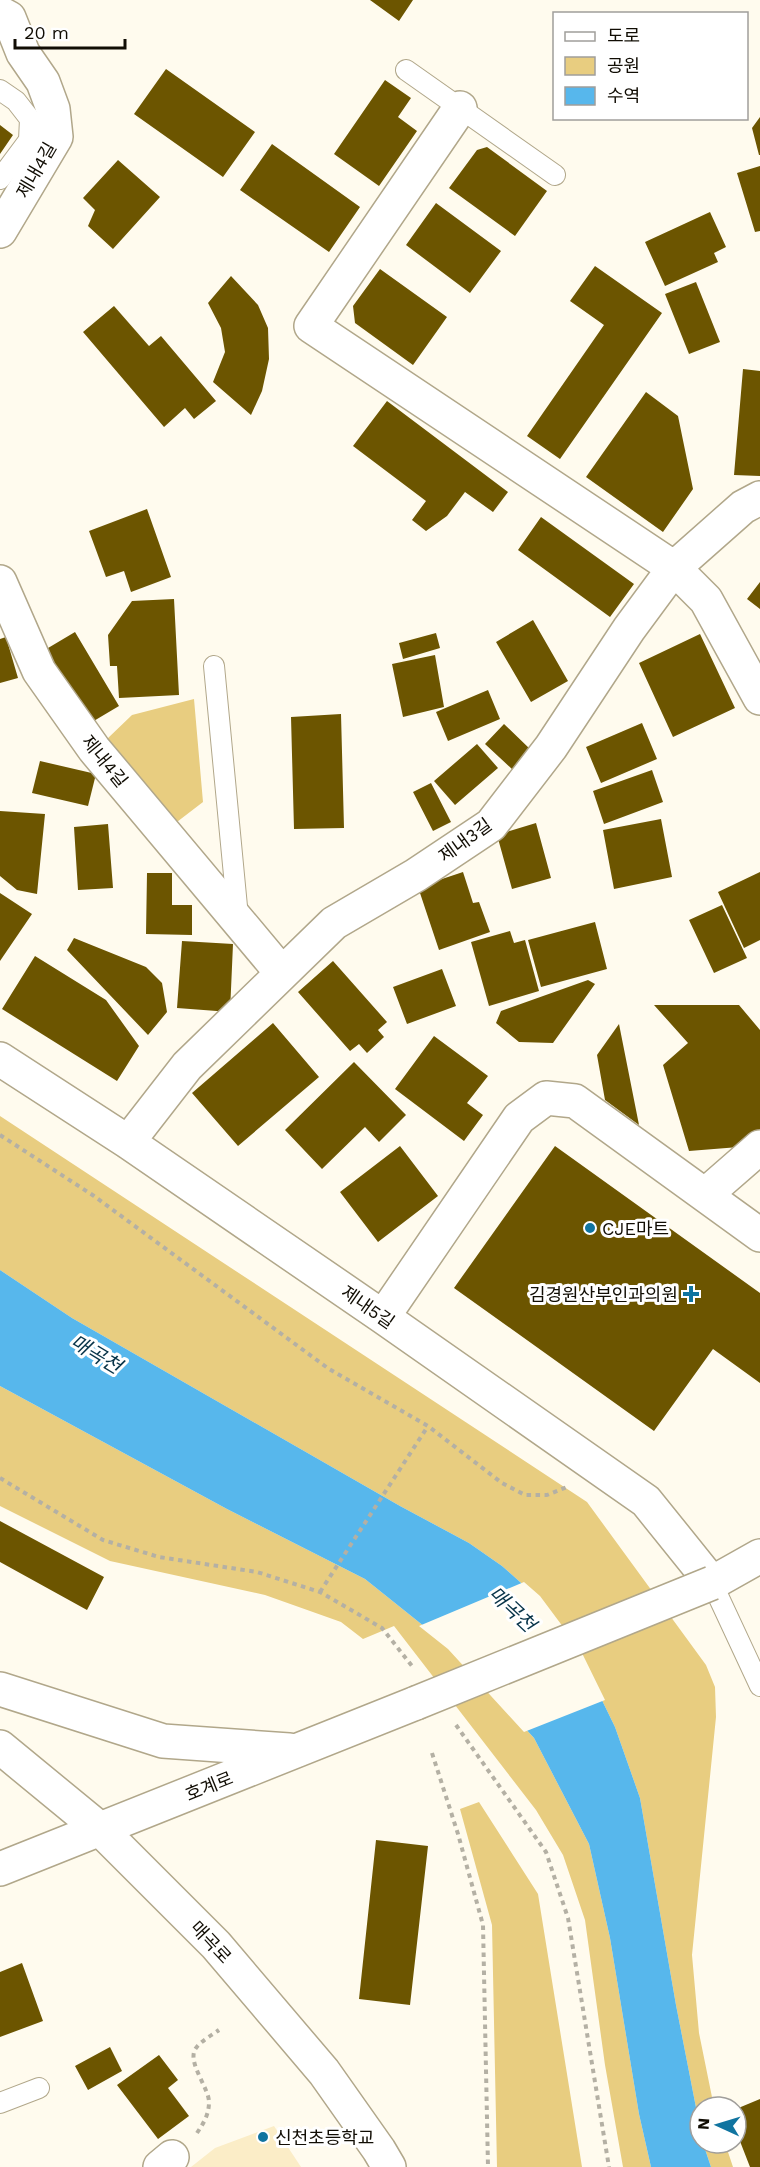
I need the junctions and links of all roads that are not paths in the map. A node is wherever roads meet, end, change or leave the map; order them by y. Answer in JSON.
{"nodes":[{"id":1,"x":0,"y":13,"type":"edge"},
{"id":2,"x":406,"y":70,"type":"dead end"},
{"id":3,"x":0,"y":90,"type":"edge"},
{"id":4,"x":460,"y":108,"type":"junction"},
{"id":5,"x":555,"y":175,"type":"dead end"},
{"id":6,"x":0,"y":179,"type":"edge"},
{"id":7,"x":0,"y":231,"type":"edge"},
{"id":8,"x":760,"y":498,"type":"edge"},
{"id":9,"x":674,"y":568,"type":"junction"},
{"id":10,"x":0,"y":582,"type":"edge"},
{"id":11,"x":214,"y":666,"type":"dead end"},
{"id":12,"x":760,"y":698,"type":"edge"},
{"id":13,"x":238,"y":921,"type":"junction"},
{"id":14,"x":281,"y":972,"type":"junction"},
{"id":15,"x":0,"y":1059,"type":"edge"},
{"id":16,"x":128,"y":1142,"type":"junction"},
{"id":17,"x":760,"y":1147,"type":"edge"},
{"id":18,"x":705,"y":1195,"type":"junction"},
{"id":19,"x":760,"y":1235,"type":"edge"},
{"id":20,"x":383,"y":1317,"type":"junction"},
{"id":21,"x":760,"y":1556,"type":"edge"},
{"id":22,"x":712,"y":1583,"type":"junction"},
{"id":23,"x":760,"y":1686,"type":"edge"},
{"id":24,"x":0,"y":1689,"type":"edge"},
{"id":25,"x":0,"y":1748,"type":"edge"},
{"id":26,"x":296,"y":1751,"type":"junction"},
{"id":27,"x":100,"y":1830,"type":"junction"},
{"id":28,"x":0,"y":1869,"type":"edge"},
{"id":29,"x":39,"y":2088,"type":"dead end"},
{"id":30,"x":0,"y":2103,"type":"edge"},
{"id":31,"x":389,"y":2167,"type":"edge"}],
"edges":[{"from":1,"to":7,"type":"street","name":"제내4길"},
{"from":2,"to":4,"type":"lane"},
{"from":3,"to":6,"type":"lane"},
{"from":4,"to":5,"type":"lane"},
{"from":4,"to":9,"type":"street"},
{"from":8,"to":9,"type":"street","name":"제내3길"},
{"from":9,"to":12,"type":"street"},
{"from":9,"to":14,"type":"street","name":"제내3길"},
{"from":10,"to":13,"type":"street","name":"제내4길"},
{"from":11,"to":13,"type":"lane"},
{"from":13,"to":14,"type":"street","name":"제내4길"},
{"from":14,"to":16,"type":"street","name":"제내3길"},
{"from":15,"to":16,"type":"street","name":"제내5길"},
{"from":16,"to":20,"type":"street","name":"제내5길"},
{"from":17,"to":18,"type":"street"},
{"from":18,"to":19,"type":"street"},
{"from":18,"to":20,"type":"street"},
{"from":20,"to":22,"type":"street","name":"제내5길"},
{"from":21,"to":22,"type":"street"},
{"from":22,"to":23,"type":"lane"},
{"from":22,"to":26,"type":"street","name":"호계로","bridge":true},
{"from":24,"to":26,"type":"street"},
{"from":25,"to":27,"type":"street","name":"매곡로"},
{"from":26,"to":27,"type":"street","name":"호계로"},
{"from":27,"to":28,"type":"street","name":"호계로"},
{"from":27,"to":31,"type":"street","name":"매곡로"},
{"from":29,"to":30,"type":"lane"}]}
